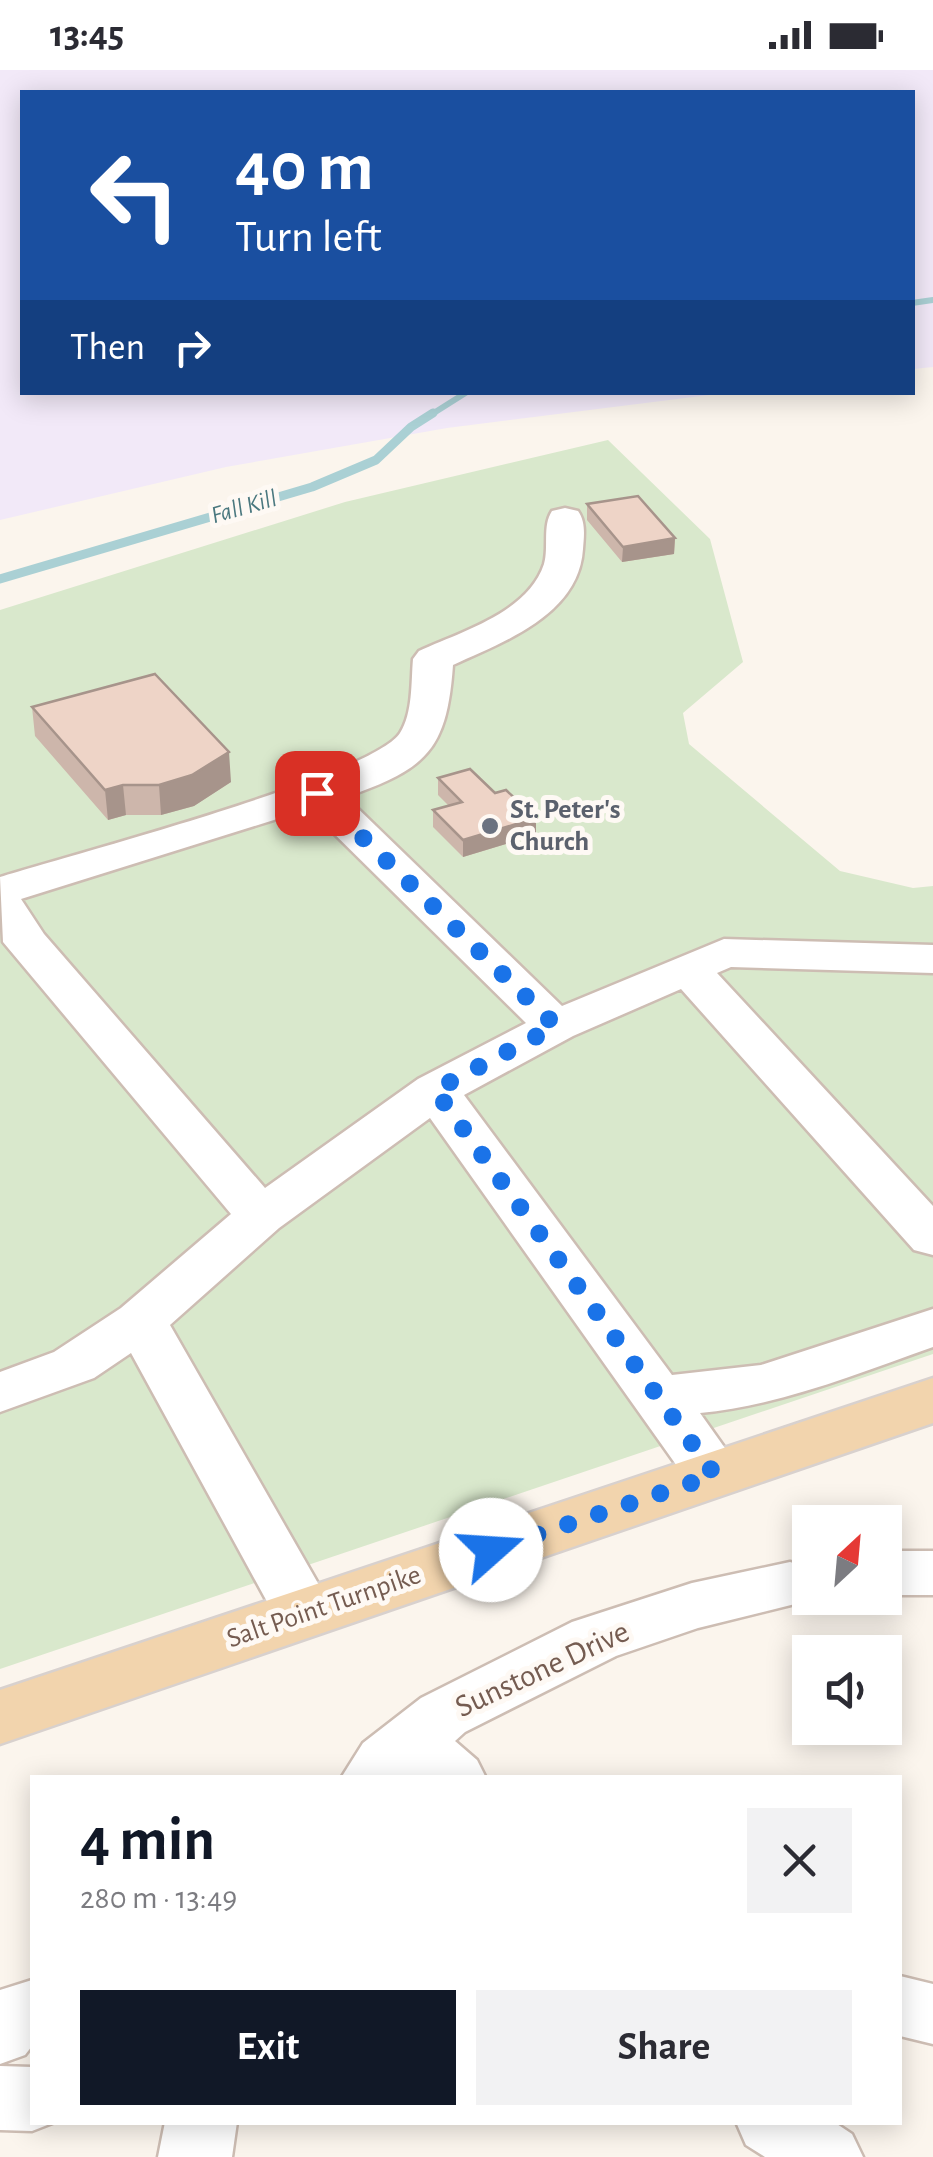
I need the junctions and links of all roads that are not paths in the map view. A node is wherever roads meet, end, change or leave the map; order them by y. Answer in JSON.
{"nodes":[{"id":1,"x":566,"y":519,"type":"dead end"},
{"id":2,"x":317,"y":793,"type":"junction"},
{"id":3,"x":0,"y":891,"type":"edge"},
{"id":4,"x":0,"y":902,"type":"edge"},
{"id":5,"x":13,"y":945,"type":"edge"},
{"id":6,"x":933,"y":959,"type":"edge"},
{"id":7,"x":688,"y":969,"type":"junction"},
{"id":8,"x":556,"y":1026,"type":"junction"},
{"id":9,"x":435,"y":1090,"type":"junction"},
{"id":10,"x":261,"y":1216,"type":"junction"},
{"id":11,"x":933,"y":1238,"type":"edge"},
{"id":12,"x":140,"y":1321,"type":"junction"},
{"id":13,"x":933,"y":1328,"type":"edge"},
{"id":14,"x":0,"y":1394,"type":"edge"},
{"id":15,"x":655,"y":1394,"type":"junction"},
{"id":16,"x":933,"y":1400,"type":"edge"},
{"id":17,"x":715,"y":1475,"type":"junction"},
{"id":18,"x":790,"y":1584,"type":"dead end"},
{"id":19,"x":304,"y":1613,"type":"junction"},
{"id":20,"x":0,"y":1717,"type":"edge"},
{"id":21,"x":413,"y":1765,"type":"edge"},
{"id":22,"x":902,"y":2006,"type":"edge"},
{"id":23,"x":30,"y":2010,"type":"edge"},
{"id":24,"x":933,"y":2014,"type":"edge"},
{"id":25,"x":0,"y":2033,"type":"edge"},
{"id":26,"x":0,"y":2098,"type":"edge"},
{"id":27,"x":30,"y":2099,"type":"edge"},
{"id":28,"x":200,"y":2125,"type":"edge"},
{"id":29,"x":777,"y":2125,"type":"edge"},
{"id":30,"x":195,"y":2157,"type":"edge"},
{"id":31,"x":826,"y":2157,"type":"edge"}],
"edges":[{"from":1,"to":2,"type":"street"},
{"from":2,"to":3,"type":"street"},
{"from":2,"to":8,"type":"street"},
{"from":4,"to":5,"type":"street"},
{"from":5,"to":10,"type":"street"},
{"from":6,"to":7,"type":"street"},
{"from":7,"to":8,"type":"street"},
{"from":7,"to":11,"type":"street"},
{"from":8,"to":9,"type":"street"},
{"from":9,"to":10,"type":"street"},
{"from":9,"to":15,"type":"street"},
{"from":10,"to":12,"type":"street"},
{"from":12,"to":14,"type":"street"},
{"from":12,"to":19,"type":"street"},
{"from":13,"to":15,"type":"street"},
{"from":15,"to":17,"type":"street"},
{"from":16,"to":17,"type":"main road","name":"Salt Point Turnpike"},
{"from":17,"to":19,"type":"main road","name":"Salt Point Turnpike"},
{"from":18,"to":21,"type":"street","name":"Sunstone Drive"},
{"from":19,"to":20,"type":"main road","name":"Salt Point Turnpike"},
{"from":22,"to":24,"type":"street"},
{"from":23,"to":25,"type":"street"},
{"from":26,"to":27,"type":"street"},
{"from":28,"to":30,"type":"street"},
{"from":29,"to":31,"type":"street"}]}
